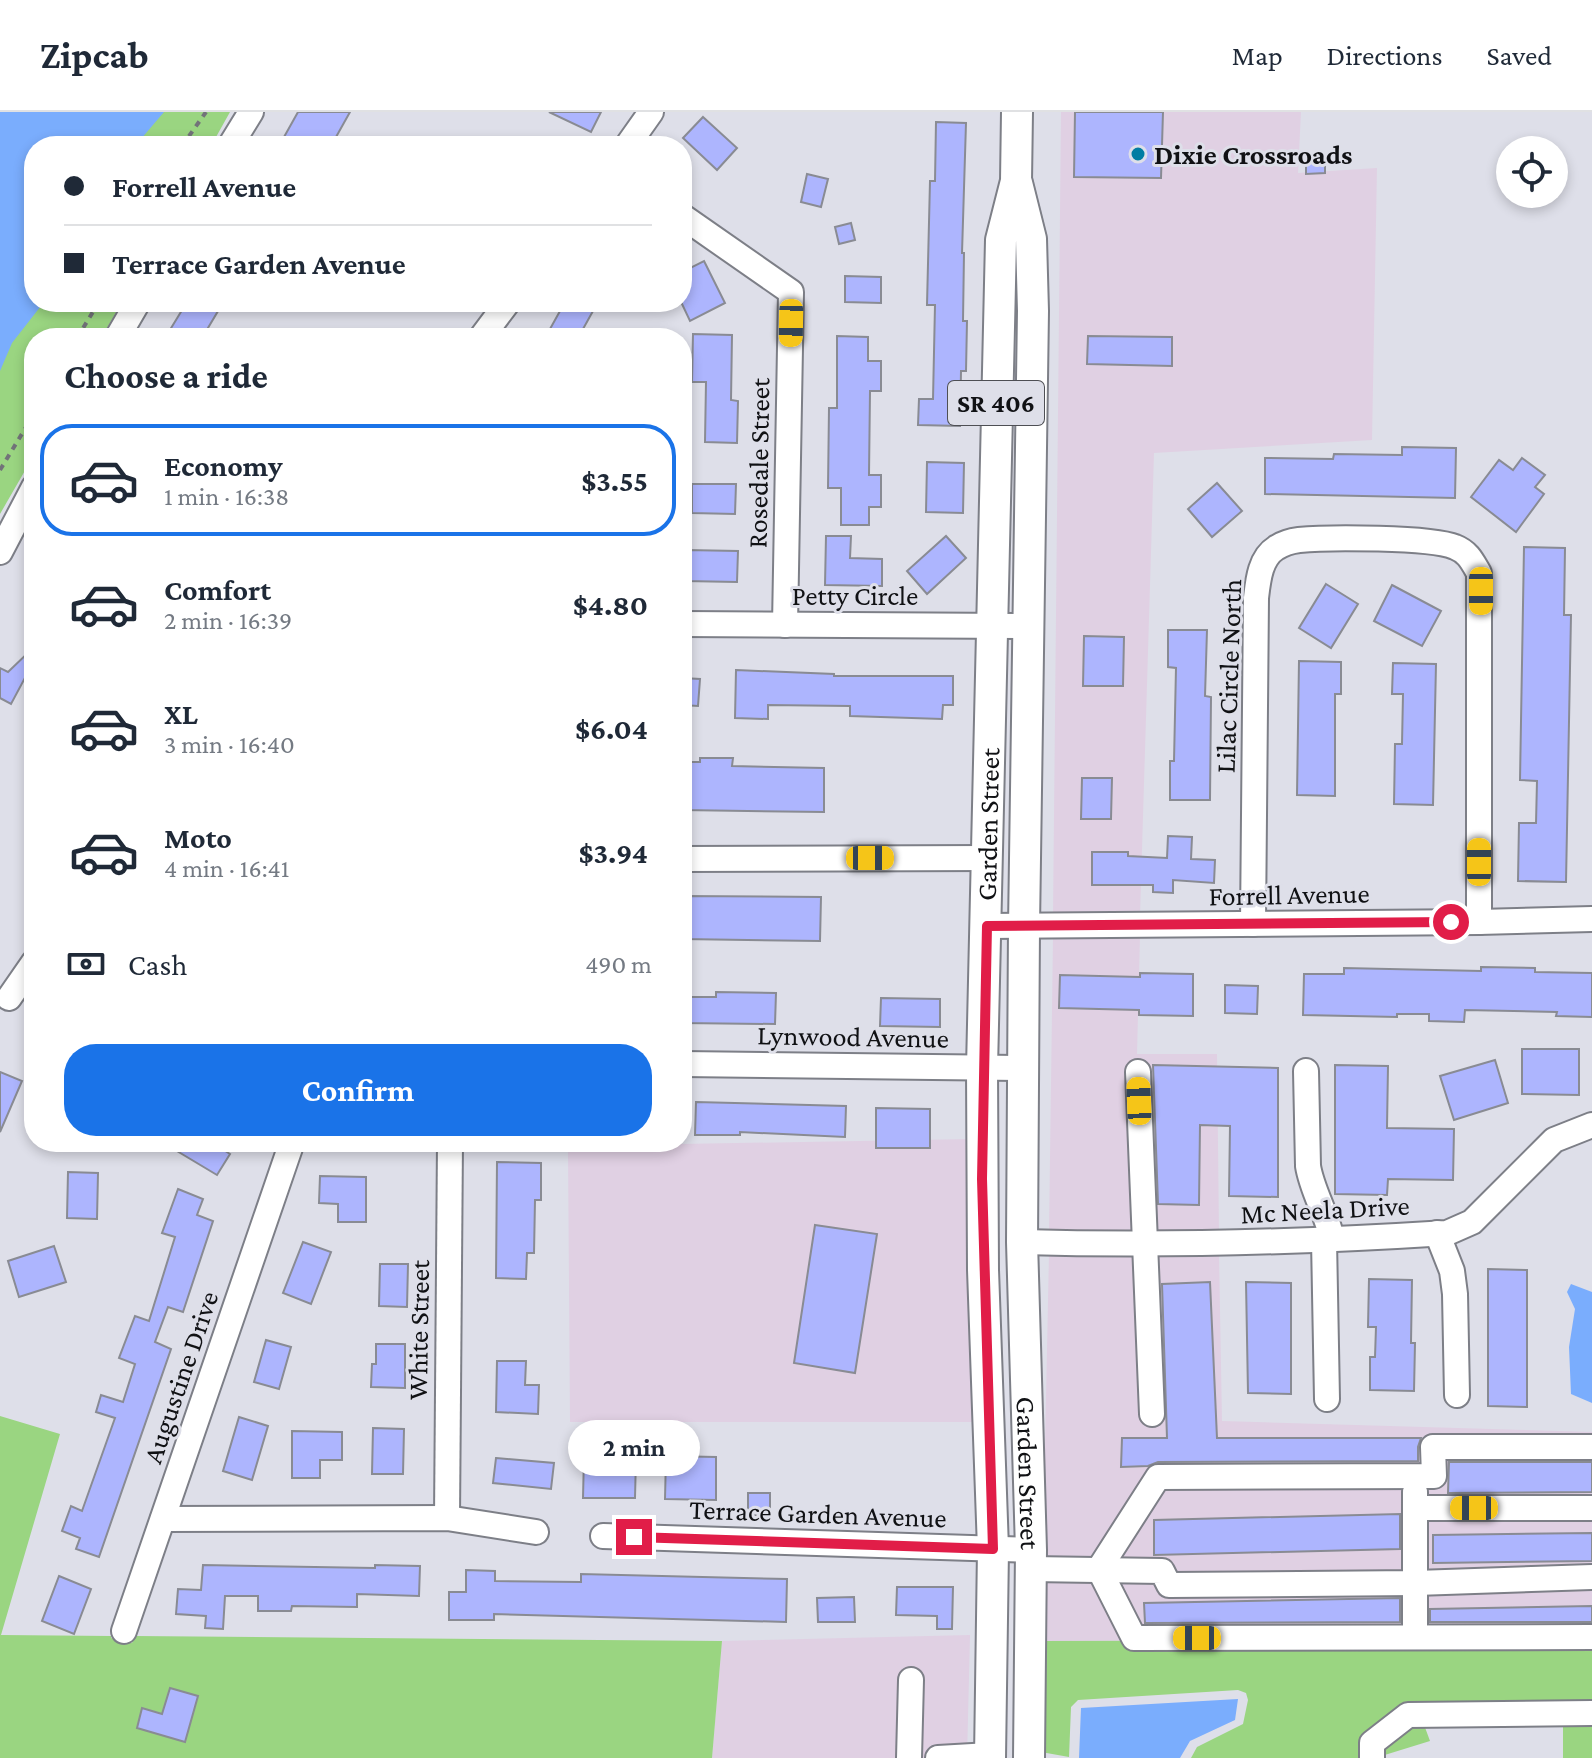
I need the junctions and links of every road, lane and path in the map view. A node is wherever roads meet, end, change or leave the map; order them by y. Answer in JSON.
{"nodes":[{"id":1,"x":206,"y":112,"type":"edge"},
{"id":2,"x":251,"y":112,"type":"edge"},
{"id":3,"x":651,"y":112,"type":"edge"},
{"id":4,"x":1017,"y":112,"type":"edge"},
{"id":5,"x":189,"y":136,"type":"edge"},
{"id":6,"x":236,"y":136,"type":"edge"},
{"id":7,"x":634,"y":136,"type":"edge"},
{"id":8,"x":1016,"y":181,"type":"junction"},
{"id":9,"x":692,"y":223,"type":"edge"},
{"id":10,"x":24,"y":430,"type":"edge"},
{"id":11,"x":0,"y":470,"type":"edge"},
{"id":12,"x":24,"y":506,"type":"edge"},
{"id":13,"x":0,"y":552,"type":"edge"},
{"id":14,"x":692,"y":624,"type":"edge"},
{"id":15,"x":785,"y":625,"type":"junction"},
{"id":16,"x":992,"y":626,"type":"junction"},
{"id":17,"x":1028,"y":626,"type":"junction"},
{"id":18,"x":989,"y":858,"type":"junction"},
{"id":19,"x":692,"y":859,"type":"edge"},
{"id":20,"x":1592,"y":919,"type":"edge"},
{"id":21,"x":1479,"y":922,"type":"junction"},
{"id":22,"x":1253,"y":924,"type":"junction"},
{"id":23,"x":987,"y":926,"type":"junction"},
{"id":24,"x":1024,"y":927,"type":"junction"},
{"id":25,"x":24,"y":976,"type":"edge"},
{"id":26,"x":9,"y":998,"type":"dead end"},
{"id":27,"x":692,"y":1064,"type":"edge"},
{"id":28,"x":982,"y":1068,"type":"junction"},
{"id":29,"x":1024,"y":1068,"type":"junction"},
{"id":30,"x":1306,"y":1071,"type":"dead end"},
{"id":31,"x":1138,"y":1072,"type":"dead end"},
{"id":32,"x":1592,"y":1125,"type":"edge"},
{"id":33,"x":289,"y":1152,"type":"edge"},
{"id":34,"x":450,"y":1152,"type":"edge"},
{"id":35,"x":1437,"y":1233,"type":"junction"},
{"id":36,"x":1328,"y":1239,"type":"junction"},
{"id":37,"x":1022,"y":1242,"type":"junction"},
{"id":38,"x":1145,"y":1245,"type":"junction"},
{"id":39,"x":1457,"y":1395,"type":"dead end"},
{"id":40,"x":1327,"y":1399,"type":"dead end"},
{"id":41,"x":1152,"y":1414,"type":"dead end"},
{"id":42,"x":1592,"y":1447,"type":"edge"},
{"id":43,"x":1415,"y":1476,"type":"junction"},
{"id":44,"x":1415,"y":1508,"type":"junction"},
{"id":45,"x":1592,"y":1508,"type":"edge"},
{"id":46,"x":447,"y":1518,"type":"junction"},
{"id":47,"x":163,"y":1519,"type":"junction"},
{"id":48,"x":536,"y":1532,"type":"dead end"},
{"id":49,"x":603,"y":1536,"type":"dead end"},
{"id":50,"x":993,"y":1549,"type":"junction"},
{"id":51,"x":1031,"y":1559,"type":"junction"},
{"id":52,"x":1099,"y":1569,"type":"junction"},
{"id":53,"x":1592,"y":1577,"type":"edge"},
{"id":54,"x":1416,"y":1583,"type":"junction"},
{"id":55,"x":124,"y":1631,"type":"dead end"},
{"id":56,"x":1415,"y":1637,"type":"junction"},
{"id":57,"x":1592,"y":1637,"type":"edge"},
{"id":58,"x":911,"y":1680,"type":"dead end"},
{"id":59,"x":1592,"y":1713,"type":"edge"},
{"id":60,"x":990,"y":1757,"type":"edge"},
{"id":61,"x":909,"y":1758,"type":"edge"},
{"id":62,"x":938,"y":1758,"type":"edge"},
{"id":63,"x":1029,"y":1758,"type":"edge"},
{"id":64,"x":1372,"y":1758,"type":"edge"}],
"edges":[{"from":1,"to":5,"type":"path"},
{"from":2,"to":6,"type":"street"},
{"from":3,"to":7,"type":"street"},
{"from":4,"to":8,"type":"main road","name":"Garden Street","number":"SR 406"},
{"from":8,"to":16,"type":"main road","name":"Garden Street","number":"SR 406"},
{"from":8,"to":17,"type":"main road","name":"Garden Street","number":"SR 406"},
{"from":9,"to":15,"type":"street","name":"Rosedale Street"},
{"from":10,"to":11,"type":"path"},
{"from":12,"to":13,"type":"street"},
{"from":14,"to":15,"type":"street","name":"Petty Circle"},
{"from":15,"to":16,"type":"street","name":"Petty Circle"},
{"from":16,"to":17,"type":"street","name":"Petty Circle"},
{"from":16,"to":18,"type":"main road","name":"Garden Street","number":"SR 406"},
{"from":17,"to":24,"type":"main road","name":"Garden Street","number":"SR 406"},
{"from":18,"to":19,"type":"street"},
{"from":18,"to":23,"type":"main road","name":"Garden Street","number":"SR 406"},
{"from":20,"to":21,"type":"street","name":"Forrell Avenue"},
{"from":21,"to":22,"type":"street","name":"Forrell Avenue"},
{"from":21,"to":22,"type":"street","name":"Lilac Circle North"},
{"from":22,"to":24,"type":"street","name":"Forrell Avenue"},
{"from":23,"to":24,"type":"street","name":"Forrell Avenue"},
{"from":23,"to":28,"type":"main road","name":"Garden Street","number":"SR 406"},
{"from":24,"to":29,"type":"main road","name":"Garden Street","number":"SR 406"},
{"from":25,"to":26,"type":"street"},
{"from":27,"to":28,"type":"street","name":"Lynwood Avenue"},
{"from":28,"to":29,"type":"street","name":"Lynwood Avenue"},
{"from":28,"to":50,"type":"main road","name":"Garden Street","number":"SR 406"},
{"from":29,"to":37,"type":"main road","name":"Garden Street","number":"SR 406"},
{"from":30,"to":36,"type":"street"},
{"from":31,"to":38,"type":"street"},
{"from":32,"to":35,"type":"street","name":"Mc Neela Drive"},
{"from":33,"to":47,"type":"street","name":"Augustine Drive"},
{"from":34,"to":46,"type":"street","name":"White Street"},
{"from":35,"to":36,"type":"street","name":"Mc Neela Drive"},
{"from":35,"to":39,"type":"street"},
{"from":36,"to":38,"type":"street","name":"Mc Neela Drive"},
{"from":36,"to":40,"type":"street"},
{"from":37,"to":38,"type":"street","name":"Mc Neela Drive"},
{"from":37,"to":51,"type":"main road","name":"Garden Street","number":"SR 406"},
{"from":38,"to":41,"type":"street"},
{"from":42,"to":43,"type":"street"},
{"from":43,"to":44,"type":"street"},
{"from":43,"to":52,"type":"street"},
{"from":44,"to":45,"type":"street"},
{"from":44,"to":54,"type":"street"},
{"from":46,"to":47,"type":"street"},
{"from":46,"to":48,"type":"street"},
{"from":47,"to":55,"type":"street","name":"Augustine Drive"},
{"from":49,"to":50,"type":"street","name":"Terrace Garden Avenue"},
{"from":50,"to":51,"type":"street","name":"Terrace Garden Avenue"},
{"from":50,"to":60,"type":"main road","name":"Garden Street","number":"SR 406"},
{"from":51,"to":52,"type":"street","name":"Terrace Garden Avenue"},
{"from":51,"to":63,"type":"main road","name":"Garden Street","number":"SR 406"},
{"from":52,"to":54,"type":"street","name":"Terrace Garden Avenue"},
{"from":52,"to":56,"type":"street"},
{"from":53,"to":54,"type":"street"},
{"from":54,"to":56,"type":"street"},
{"from":56,"to":57,"type":"street"},
{"from":58,"to":61,"type":"street"},
{"from":59,"to":64,"type":"street"},
{"from":60,"to":62,"type":"street"}]}
